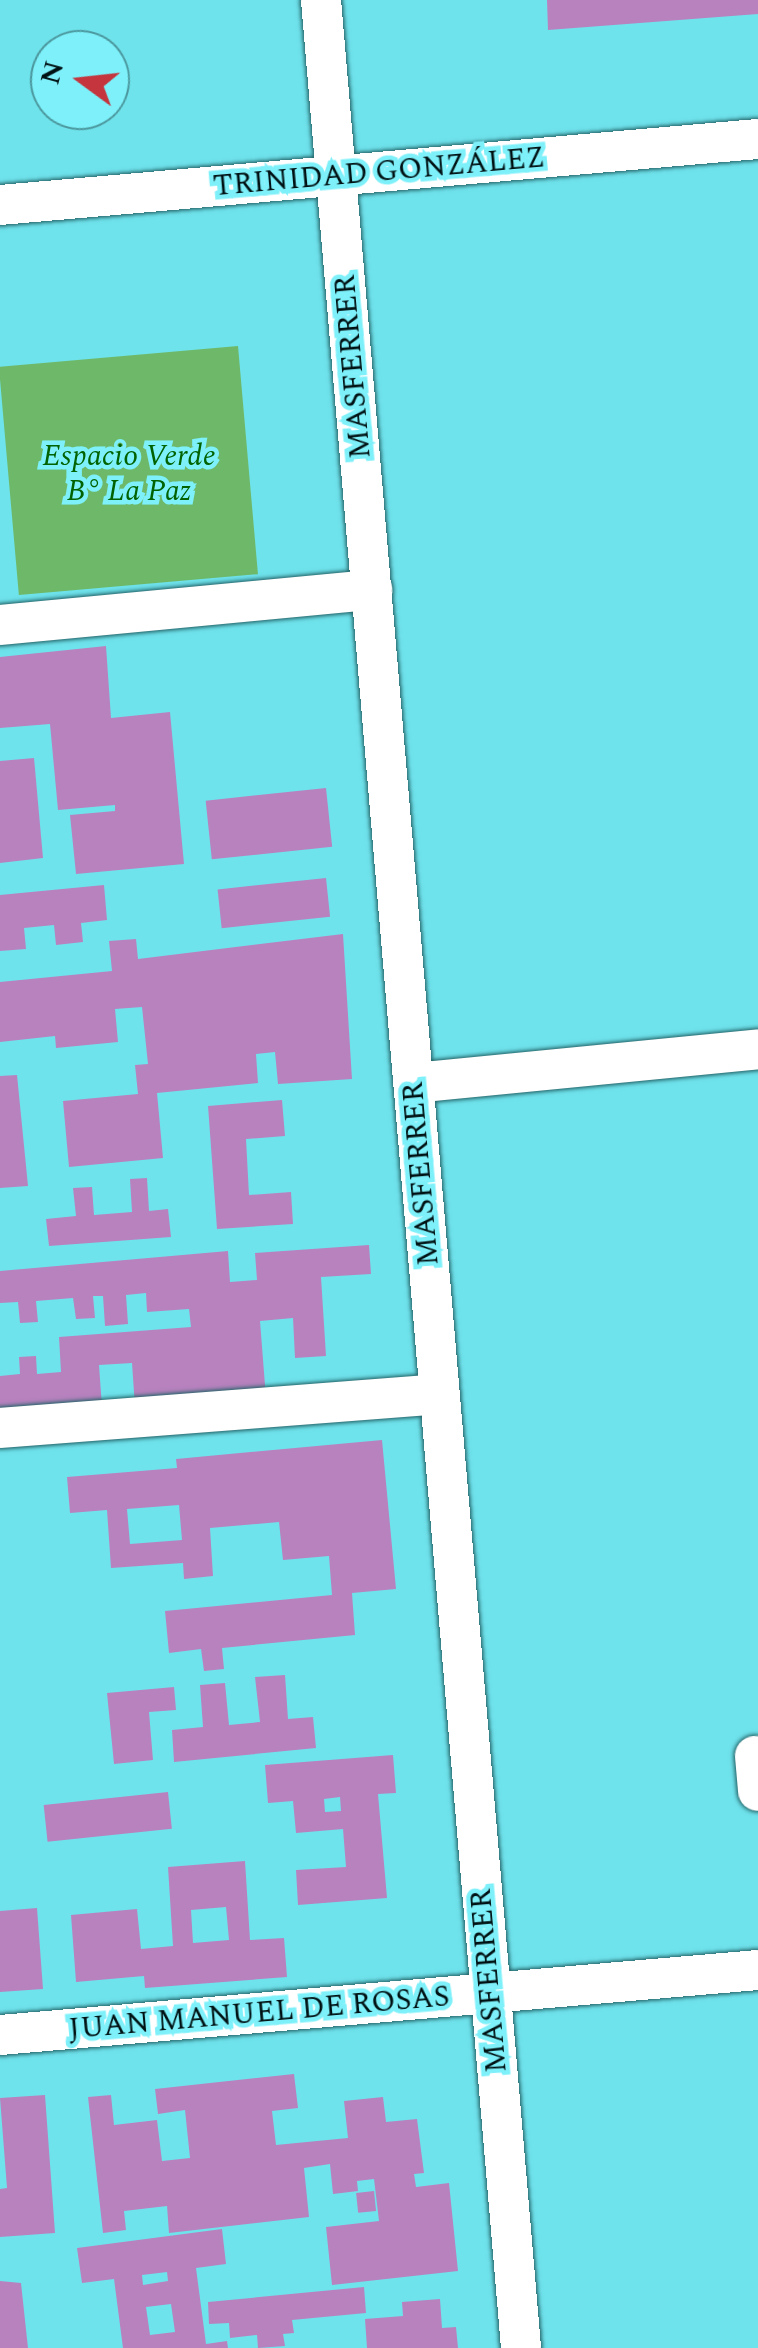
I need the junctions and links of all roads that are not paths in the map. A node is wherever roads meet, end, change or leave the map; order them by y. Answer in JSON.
{"nodes":[{"id":1,"x":321,"y":0,"type":"edge"},
{"id":2,"x":758,"y":139,"type":"edge"},
{"id":3,"x":336,"y":176,"type":"junction"},
{"id":4,"x":0,"y":205,"type":"edge"},
{"id":5,"x":372,"y":590,"type":"junction"},
{"id":6,"x":0,"y":626,"type":"edge"},
{"id":7,"x":758,"y":1049,"type":"edge"},
{"id":8,"x":414,"y":1083,"type":"junction"},
{"id":9,"x":438,"y":1394,"type":"junction"},
{"id":10,"x":0,"y":1428,"type":"edge"},
{"id":11,"x":758,"y":1970,"type":"edge"},
{"id":12,"x":490,"y":1993,"type":"junction"},
{"id":13,"x":0,"y":2035,"type":"edge"},
{"id":14,"x":521,"y":2348,"type":"edge"}],
"edges":[{"from":1,"to":3,"type":"street","name":"MASFERRER"},
{"from":2,"to":3,"type":"street","name":"TRINIDAD GONZÁLEZ"},
{"from":3,"to":4,"type":"street","name":"TRINIDAD GONZÁLEZ"},
{"from":3,"to":5,"type":"street","name":"MASFERRER"},
{"from":5,"to":6,"type":"street"},
{"from":5,"to":8,"type":"street","name":"MASFERRER"},
{"from":7,"to":8,"type":"street"},
{"from":8,"to":9,"type":"street","name":"MASFERRER"},
{"from":9,"to":10,"type":"street"},
{"from":9,"to":12,"type":"street","name":"MASFERRER"},
{"from":11,"to":12,"type":"street","name":"JUAN MANUEL DE ROSAS"},
{"from":12,"to":13,"type":"street","name":"JUAN MANUEL DE ROSAS"},
{"from":12,"to":14,"type":"street","name":"MASFERRER"}]}
